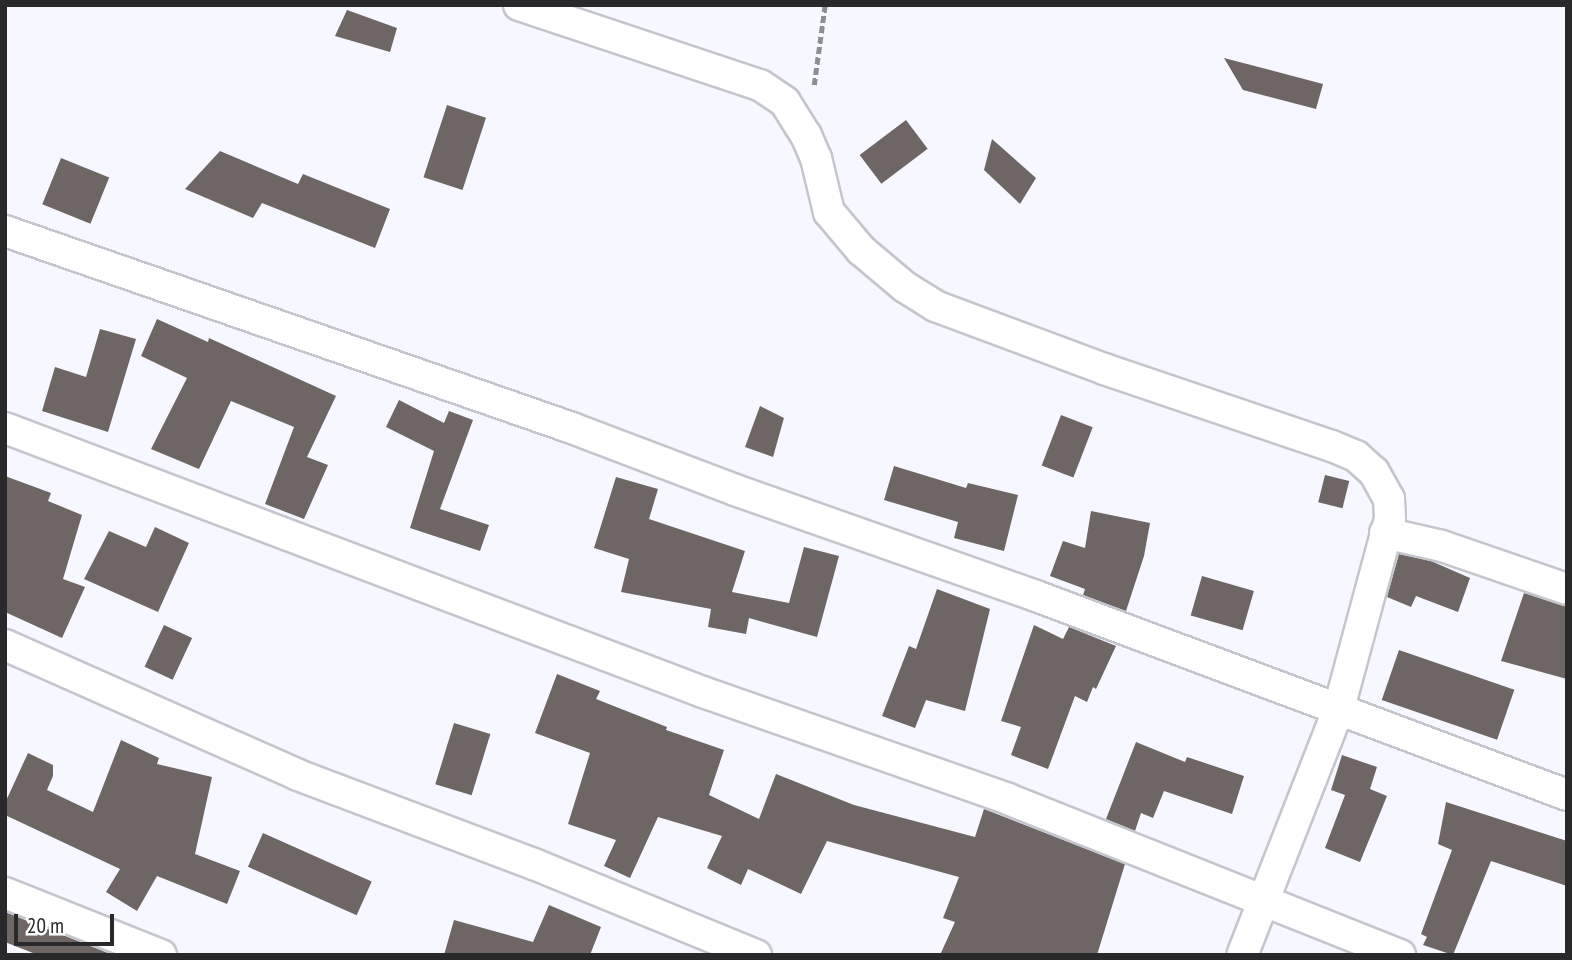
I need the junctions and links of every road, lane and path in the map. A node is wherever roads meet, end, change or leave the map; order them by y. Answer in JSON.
{"nodes":[{"id":1,"x":519,"y":5,"type":"edge"},
{"id":2,"x":825,"y":5,"type":"edge"},
{"id":3,"x":806,"y":135,"type":"junction"},
{"id":4,"x":5,"y":231,"type":"edge"},
{"id":5,"x":5,"y":428,"type":"edge"},
{"id":6,"x":1385,"y":533,"type":"junction"},
{"id":7,"x":1567,"y":589,"type":"edge"},
{"id":8,"x":5,"y":645,"type":"edge"},
{"id":9,"x":1339,"y":708,"type":"junction"},
{"id":10,"x":1567,"y":795,"type":"edge"},
{"id":11,"x":5,"y":893,"type":"edge"},
{"id":12,"x":1263,"y":900,"type":"junction"},
{"id":13,"x":161,"y":955,"type":"edge"},
{"id":14,"x":756,"y":955,"type":"edge"},
{"id":15,"x":1242,"y":955,"type":"edge"},
{"id":16,"x":1400,"y":955,"type":"edge"}],
"edges":[{"from":1,"to":3,"type":"street"},
{"from":2,"to":3,"type":"path"},
{"from":3,"to":6,"type":"street"},
{"from":4,"to":9,"type":"street"},
{"from":5,"to":12,"type":"street"},
{"from":6,"to":7,"type":"street"},
{"from":6,"to":9,"type":"street"},
{"from":8,"to":14,"type":"street"},
{"from":9,"to":10,"type":"street"},
{"from":9,"to":12,"type":"street"},
{"from":11,"to":13,"type":"street"},
{"from":12,"to":15,"type":"street"},
{"from":12,"to":16,"type":"street"}]}
